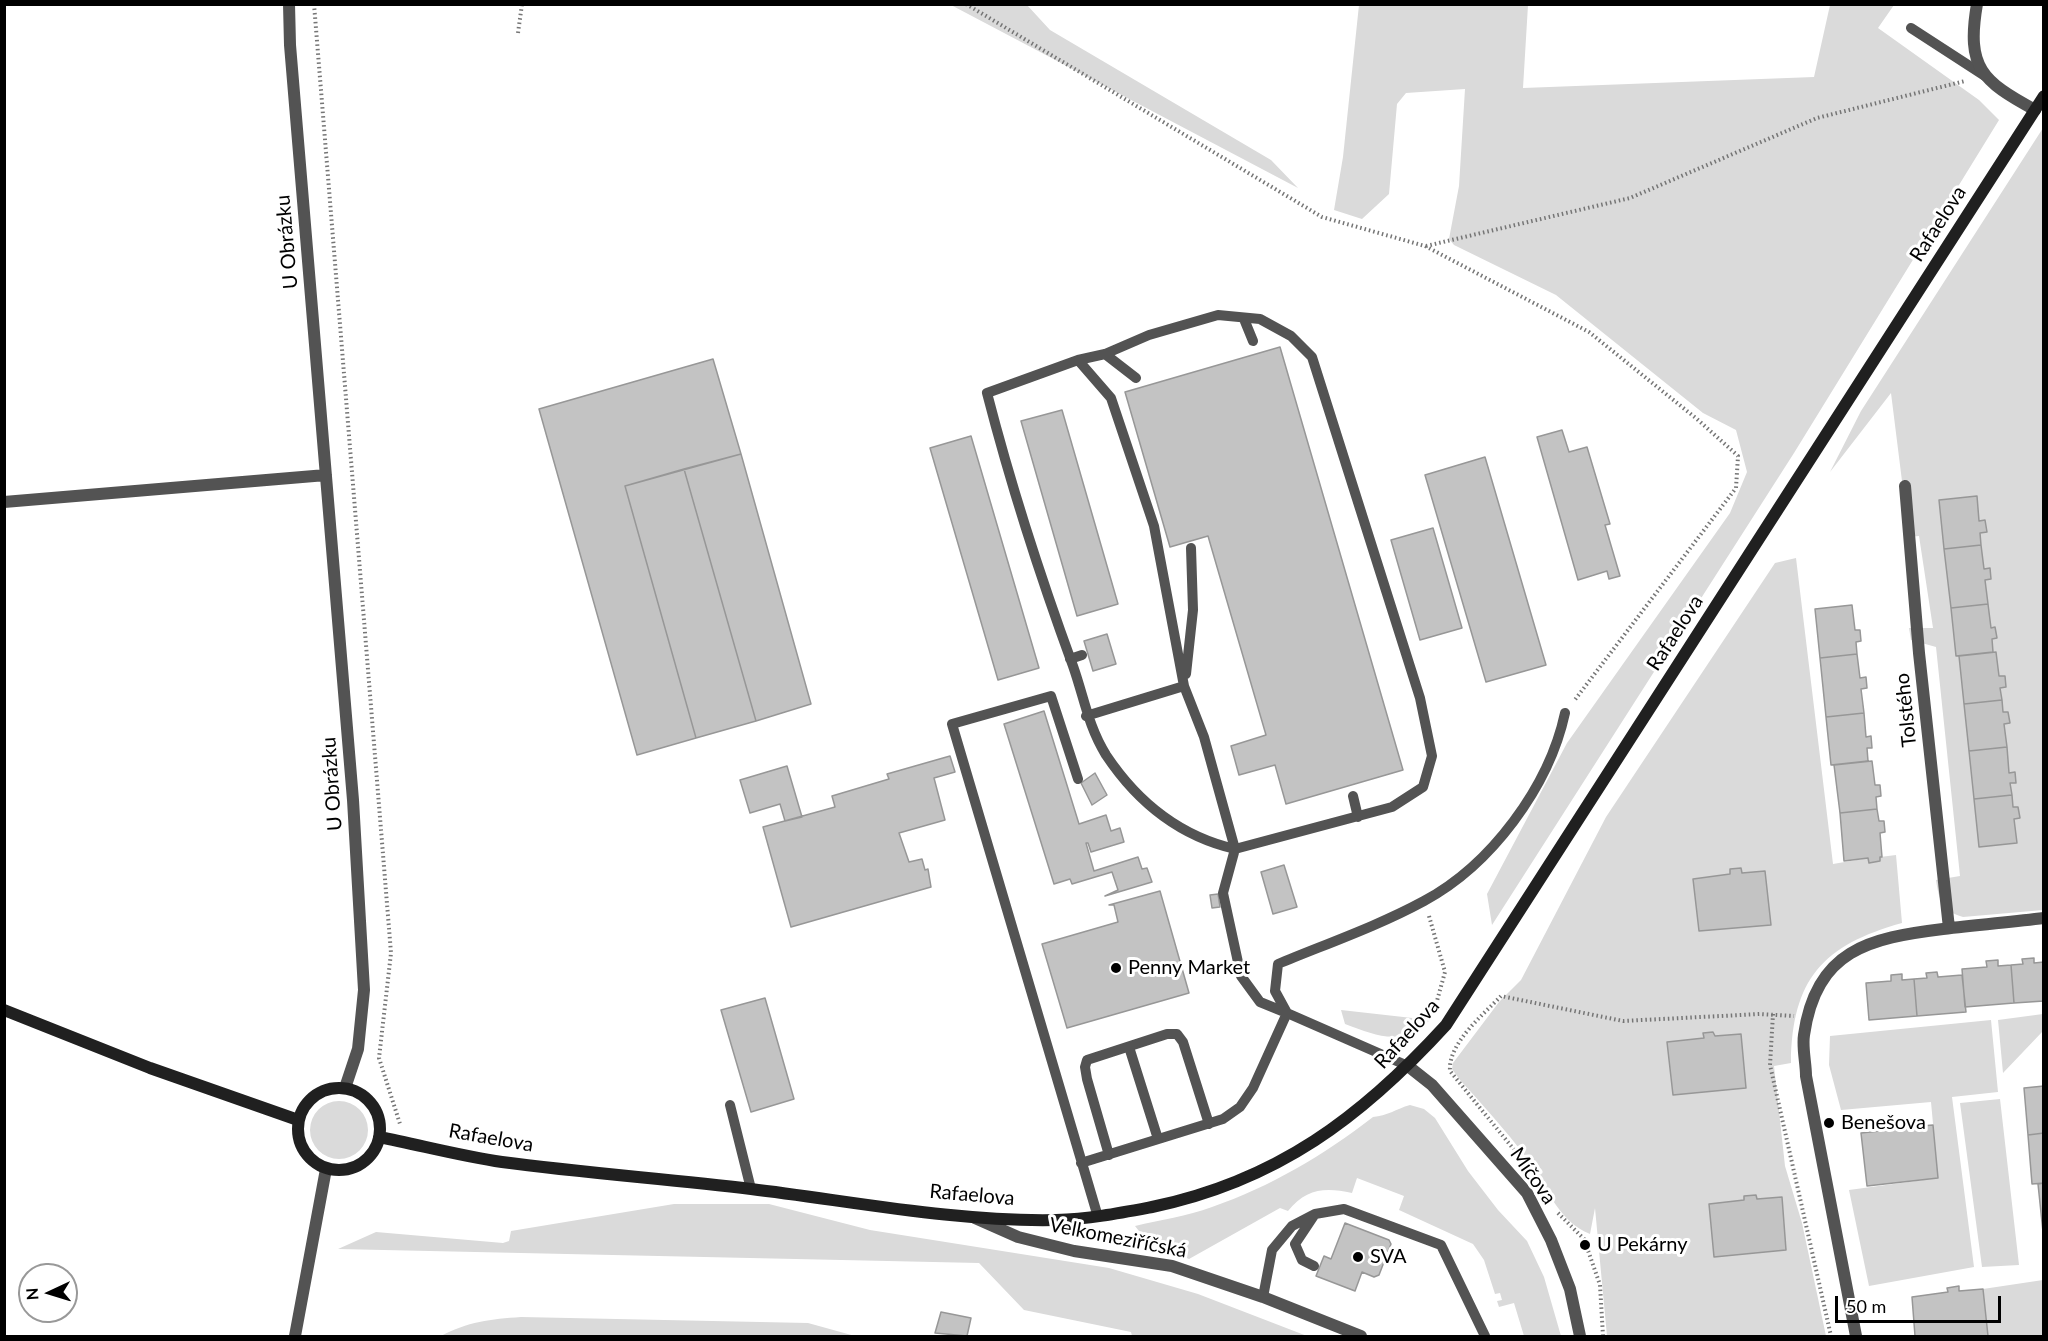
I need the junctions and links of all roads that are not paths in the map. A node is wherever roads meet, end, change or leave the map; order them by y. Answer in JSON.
{"nodes":[{"id":1,"x":289,"y":4,"type":"edge"},
{"id":2,"x":1977,"y":4,"type":"edge"},
{"id":3,"x":1911,"y":28,"type":"dead end"},
{"id":4,"x":1985,"y":76,"type":"junction"},
{"id":5,"x":2043,"y":96,"type":"edge"},
{"id":6,"x":2035,"y":110,"type":"junction"},
{"id":7,"x":1244,"y":319,"type":"junction"},
{"id":8,"x":1253,"y":341,"type":"dead end"},
{"id":9,"x":1105,"y":354,"type":"junction"},
{"id":10,"x":1078,"y":360,"type":"junction"},
{"id":11,"x":1136,"y":378,"type":"dead end"},
{"id":12,"x":326,"y":475,"type":"junction"},
{"id":13,"x":1905,"y":486,"type":"dead end"},
{"id":14,"x":4,"y":502,"type":"edge"},
{"id":15,"x":1191,"y":548,"type":"dead end"},
{"id":16,"x":1082,"y":655,"type":"dead end"},
{"id":17,"x":1070,"y":660,"type":"junction"},
{"id":18,"x":1184,"y":686,"type":"junction"},
{"id":19,"x":1565,"y":713,"type":"road end"},
{"id":20,"x":1086,"y":716,"type":"junction"},
{"id":21,"x":1078,"y":779,"type":"dead end"},
{"id":22,"x":1353,"y":796,"type":"dead end"},
{"id":23,"x":1358,"y":817,"type":"junction"},
{"id":24,"x":1235,"y":849,"type":"junction"},
{"id":25,"x":2043,"y":918,"type":"edge"},
{"id":26,"x":1949,"y":928,"type":"junction"},
{"id":27,"x":4,"y":1010,"type":"edge"},
{"id":28,"x":1287,"y":1013,"type":"junction"},
{"id":29,"x":1129,"y":1047,"type":"junction"},
{"id":30,"x":1408,"y":1066,"type":"junction"},
{"id":31,"x":345,"y":1088,"type":"junction"},
{"id":32,"x":730,"y":1105,"type":"dead end"},
{"id":33,"x":298,"y":1120,"type":"junction"},
{"id":34,"x":1209,"y":1124,"type":"junction"},
{"id":35,"x":379,"y":1137,"type":"junction"},
{"id":36,"x":1158,"y":1139,"type":"junction"},
{"id":37,"x":1109,"y":1155,"type":"junction"},
{"id":38,"x":1081,"y":1163,"type":"junction"},
{"id":39,"x":326,"y":1169,"type":"junction"},
{"id":40,"x":751,"y":1189,"type":"junction"},
{"id":41,"x":1316,"y":1214,"type":"junction"},
{"id":42,"x":969,"y":1215,"type":"junction"},
{"id":43,"x":1098,"y":1217,"type":"junction"},
{"id":44,"x":1314,"y":1266,"type":"dead end"},
{"id":45,"x":1263,"y":1297,"type":"junction"},
{"id":46,"x":295,"y":1336,"type":"edge"},
{"id":47,"x":1362,"y":1336,"type":"edge"},
{"id":48,"x":1485,"y":1336,"type":"edge"},
{"id":49,"x":1580,"y":1336,"type":"edge"},
{"id":50,"x":1856,"y":1336,"type":"edge"}],
"edges":[{"from":1,"to":12,"type":"street","name":"U Obrázku"},
{"from":2,"to":4,"type":"street"},
{"from":3,"to":4,"type":"lane"},
{"from":4,"to":6,"type":"street"},
{"from":5,"to":6,"type":"main road","name":"Rafaelova"},
{"from":6,"to":30,"type":"main road","name":"Rafaelova"},
{"from":7,"to":8,"type":"lane"},
{"from":7,"to":9,"type":"lane"},
{"from":7,"to":23,"type":"lane"},
{"from":9,"to":10,"type":"lane"},
{"from":9,"to":11,"type":"lane"},
{"from":10,"to":17,"type":"lane"},
{"from":10,"to":18,"type":"lane"},
{"from":12,"to":14,"type":"street"},
{"from":12,"to":31,"type":"street","name":"U Obrázku"},
{"from":13,"to":26,"type":"street","name":"Tolstého"},
{"from":15,"to":18,"type":"lane"},
{"from":16,"to":17,"type":"lane"},
{"from":17,"to":20,"type":"lane"},
{"from":18,"to":20,"type":"lane"},
{"from":18,"to":24,"type":"lane"},
{"from":19,"to":28,"type":"lane"},
{"from":20,"to":24,"type":"lane"},
{"from":21,"to":38,"type":"lane"},
{"from":22,"to":23,"type":"lane"},
{"from":23,"to":24,"type":"lane"},
{"from":24,"to":28,"type":"lane"},
{"from":25,"to":26,"type":"street"},
{"from":26,"to":50,"type":"street"},
{"from":27,"to":33,"type":"main road"},
{"from":28,"to":30,"type":"lane"},
{"from":28,"to":34,"type":"lane"},
{"from":29,"to":34,"type":"lane"},
{"from":29,"to":36,"type":"lane"},
{"from":29,"to":37,"type":"lane"},
{"from":30,"to":43,"type":"main road","name":"Rafaelova"},
{"from":30,"to":49,"type":"street","name":"Míčova"},
{"from":31,"to":33,"type":"main road"},
{"from":31,"to":35,"type":"main road"},
{"from":32,"to":40,"type":"lane"},
{"from":33,"to":39,"type":"main road"},
{"from":34,"to":36,"type":"lane"},
{"from":35,"to":39,"type":"main road"},
{"from":35,"to":40,"type":"main road","name":"Rafaelova"},
{"from":36,"to":37,"type":"lane"},
{"from":37,"to":38,"type":"lane"},
{"from":38,"to":43,"type":"lane"},
{"from":39,"to":46,"type":"street"},
{"from":40,"to":42,"type":"main road","name":"Rafaelova"},
{"from":41,"to":44,"type":"lane"},
{"from":41,"to":45,"type":"lane"},
{"from":41,"to":48,"type":"lane"},
{"from":42,"to":43,"type":"main road","name":"Rafaelova"},
{"from":42,"to":45,"type":"street","name":"Velkomeziříčská"},
{"from":45,"to":47,"type":"street","name":"Velkomeziříčská"}]}
